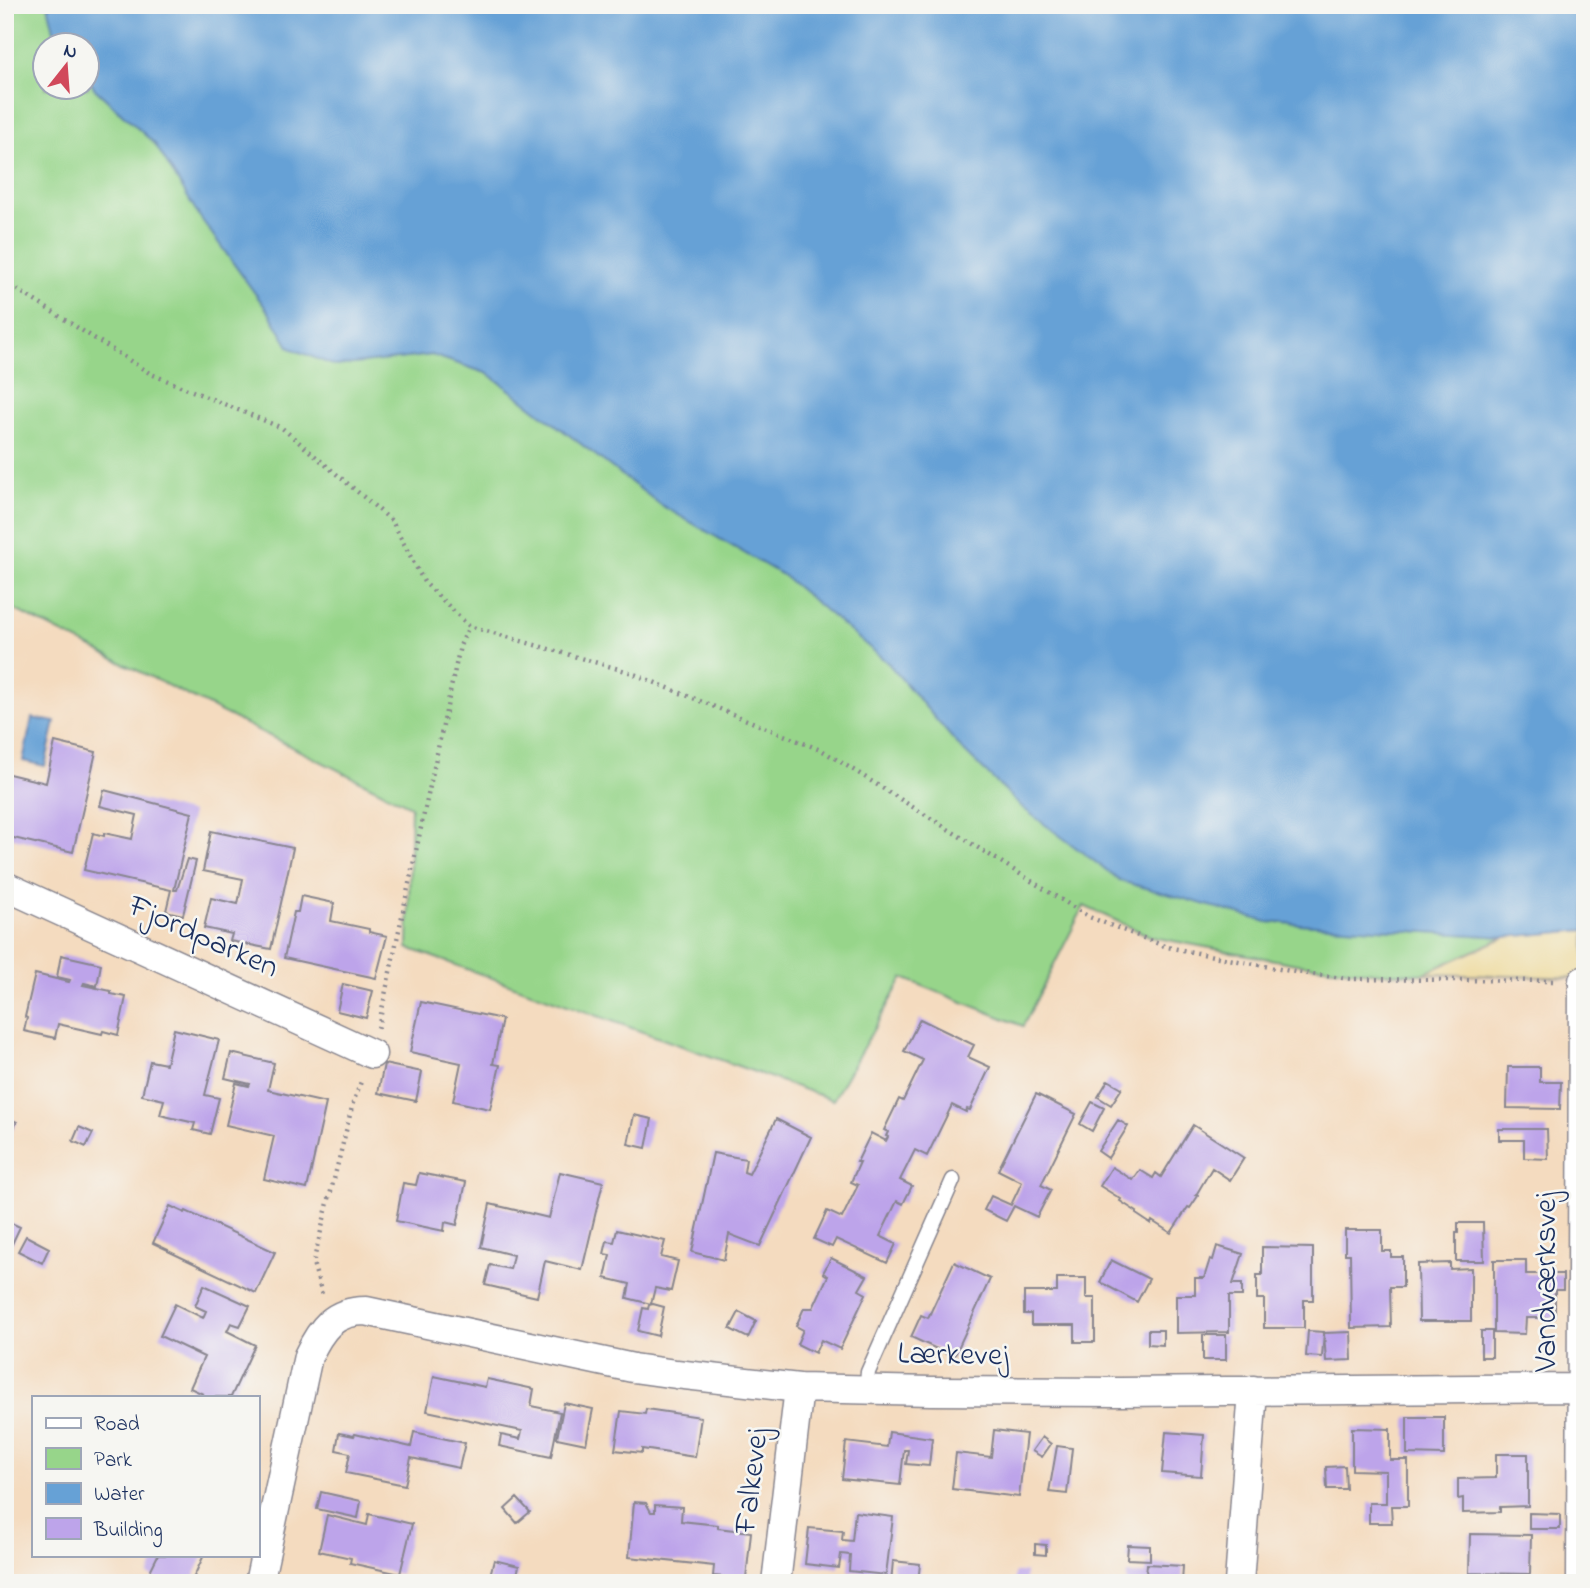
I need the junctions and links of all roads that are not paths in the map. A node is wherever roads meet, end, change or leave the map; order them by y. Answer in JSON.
{"nodes":[{"id":1,"x":5,"y":886,"type":"edge"},
{"id":2,"x":1583,"y":981,"type":"edge"},
{"id":3,"x":372,"y":1054,"type":"road end"},
{"id":4,"x":953,"y":1180,"type":"dead end"},
{"id":5,"x":799,"y":1388,"type":"junction"},
{"id":6,"x":1583,"y":1388,"type":"edge"},
{"id":7,"x":866,"y":1390,"type":"junction"},
{"id":8,"x":1254,"y":1390,"type":"junction"},
{"id":9,"x":259,"y":1583,"type":"edge"},
{"id":10,"x":776,"y":1583,"type":"edge"},
{"id":11,"x":1239,"y":1583,"type":"edge"},
{"id":12,"x":1581,"y":1583,"type":"edge"}],
"edges":[{"from":1,"to":3,"type":"street","name":"Fjordparken"},
{"from":2,"to":6,"type":"street","name":"Vandværksvej"},
{"from":4,"to":7,"type":"lane"},
{"from":5,"to":7,"type":"street","name":"Lærkevej"},
{"from":5,"to":9,"type":"street","name":"Lærkevej"},
{"from":5,"to":10,"type":"street","name":"Falkevej"},
{"from":6,"to":8,"type":"street","name":"Lærkevej"},
{"from":6,"to":12,"type":"street","name":"Vandværksvej"},
{"from":7,"to":8,"type":"street","name":"Lærkevej"},
{"from":8,"to":11,"type":"street"}]}
